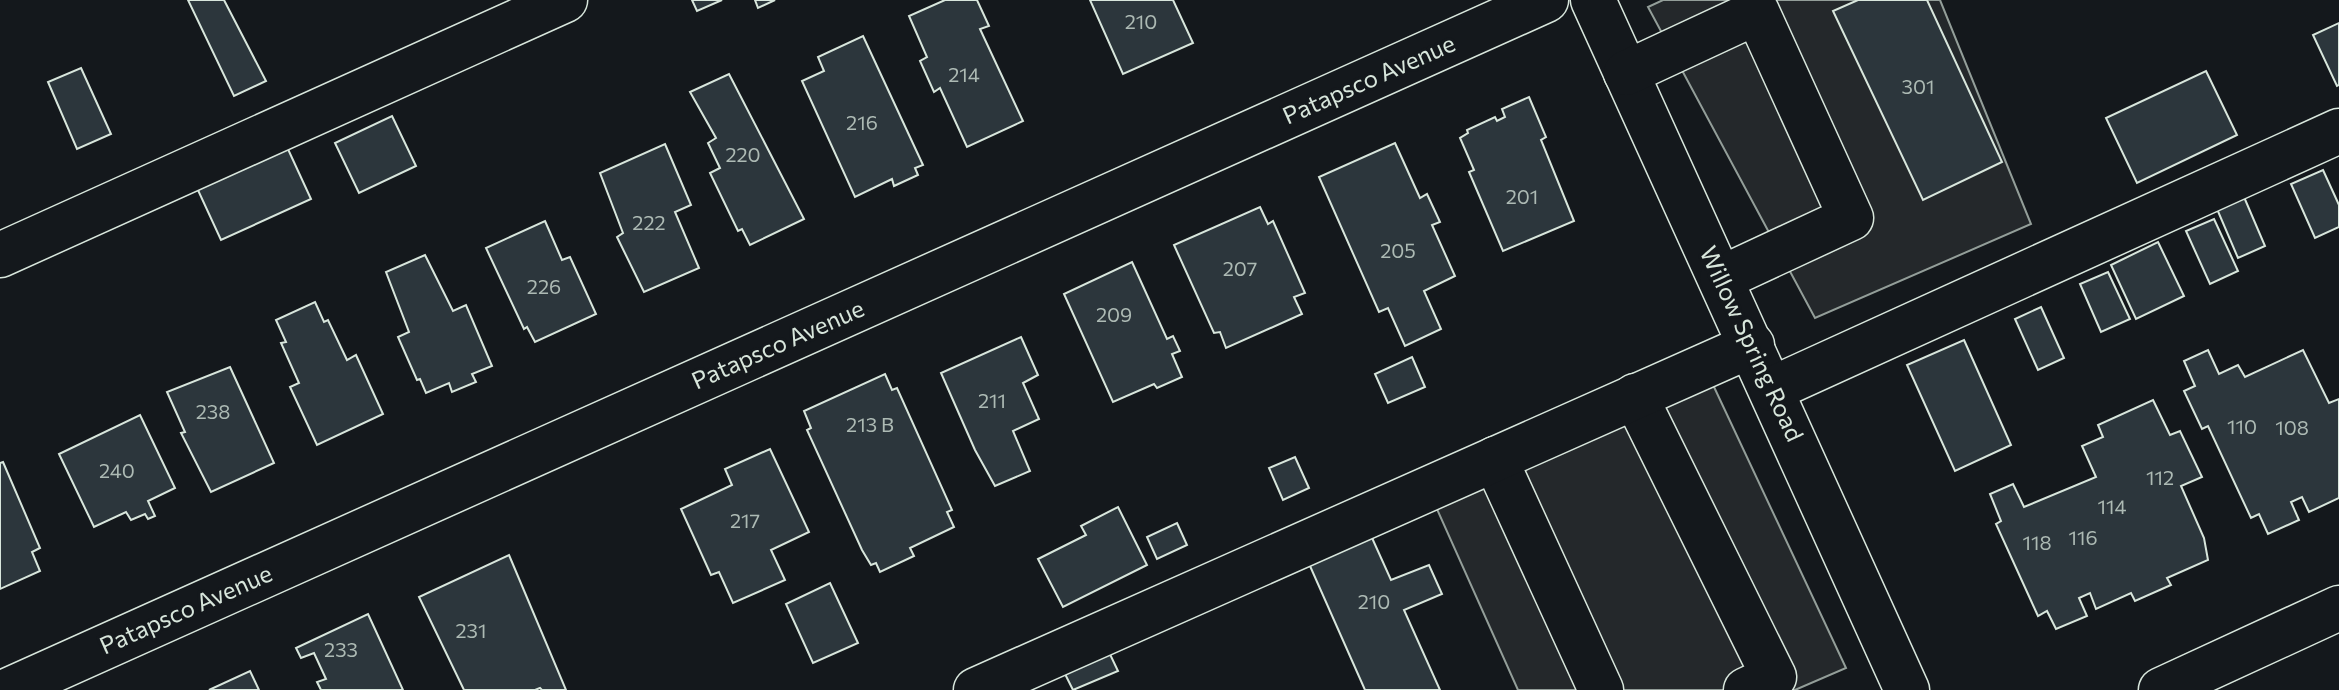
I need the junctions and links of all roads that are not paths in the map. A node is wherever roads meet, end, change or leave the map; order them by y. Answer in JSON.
{"nodes":[{"id":1,"x":565,"y":0,"type":"edge"},
{"id":2,"x":1546,"y":0,"type":"edge"},
{"id":3,"x":1593,"y":0,"type":"edge"},
{"id":4,"x":1626,"y":73,"type":"junction"},
{"id":5,"x":2339,"y":131,"type":"edge"},
{"id":6,"x":0,"y":255,"type":"edge"},
{"id":7,"x":1722,"y":278,"type":"junction"},
{"id":8,"x":1752,"y":345,"type":"junction"},
{"id":9,"x":1772,"y":389,"type":"junction"},
{"id":10,"x":1635,"y":396,"type":"junction"},
{"id":11,"x":1495,"y":459,"type":"junction"},
{"id":12,"x":2339,"y":608,"type":"edge"},
{"id":13,"x":9,"y":690,"type":"edge"},
{"id":14,"x":976,"y":690,"type":"edge"},
{"id":15,"x":1601,"y":690,"type":"edge"},
{"id":16,"x":1746,"y":690,"type":"edge"},
{"id":17,"x":1907,"y":690,"type":"edge"},
{"id":18,"x":2161,"y":690,"type":"edge"}],
"edges":[{"from":1,"to":6,"type":"street"},
{"from":2,"to":13,"type":"street","name":"Patapsco Avenue"},
{"from":3,"to":4,"type":"street","name":"Willow Spring Road"},
{"from":4,"to":7,"type":"street","name":"Willow Spring Road"},
{"from":4,"to":7,"type":"street"},
{"from":5,"to":9,"type":"street"},
{"from":7,"to":8,"type":"street","name":"Willow Spring Road"},
{"from":8,"to":9,"type":"street","name":"Willow Spring Road"},
{"from":8,"to":10,"type":"street"},
{"from":9,"to":17,"type":"street","name":"Willow Spring Road"},
{"from":10,"to":11,"type":"street"},
{"from":10,"to":16,"type":"street"},
{"from":11,"to":14,"type":"street"},
{"from":11,"to":15,"type":"street"},
{"from":12,"to":18,"type":"street"}]}
